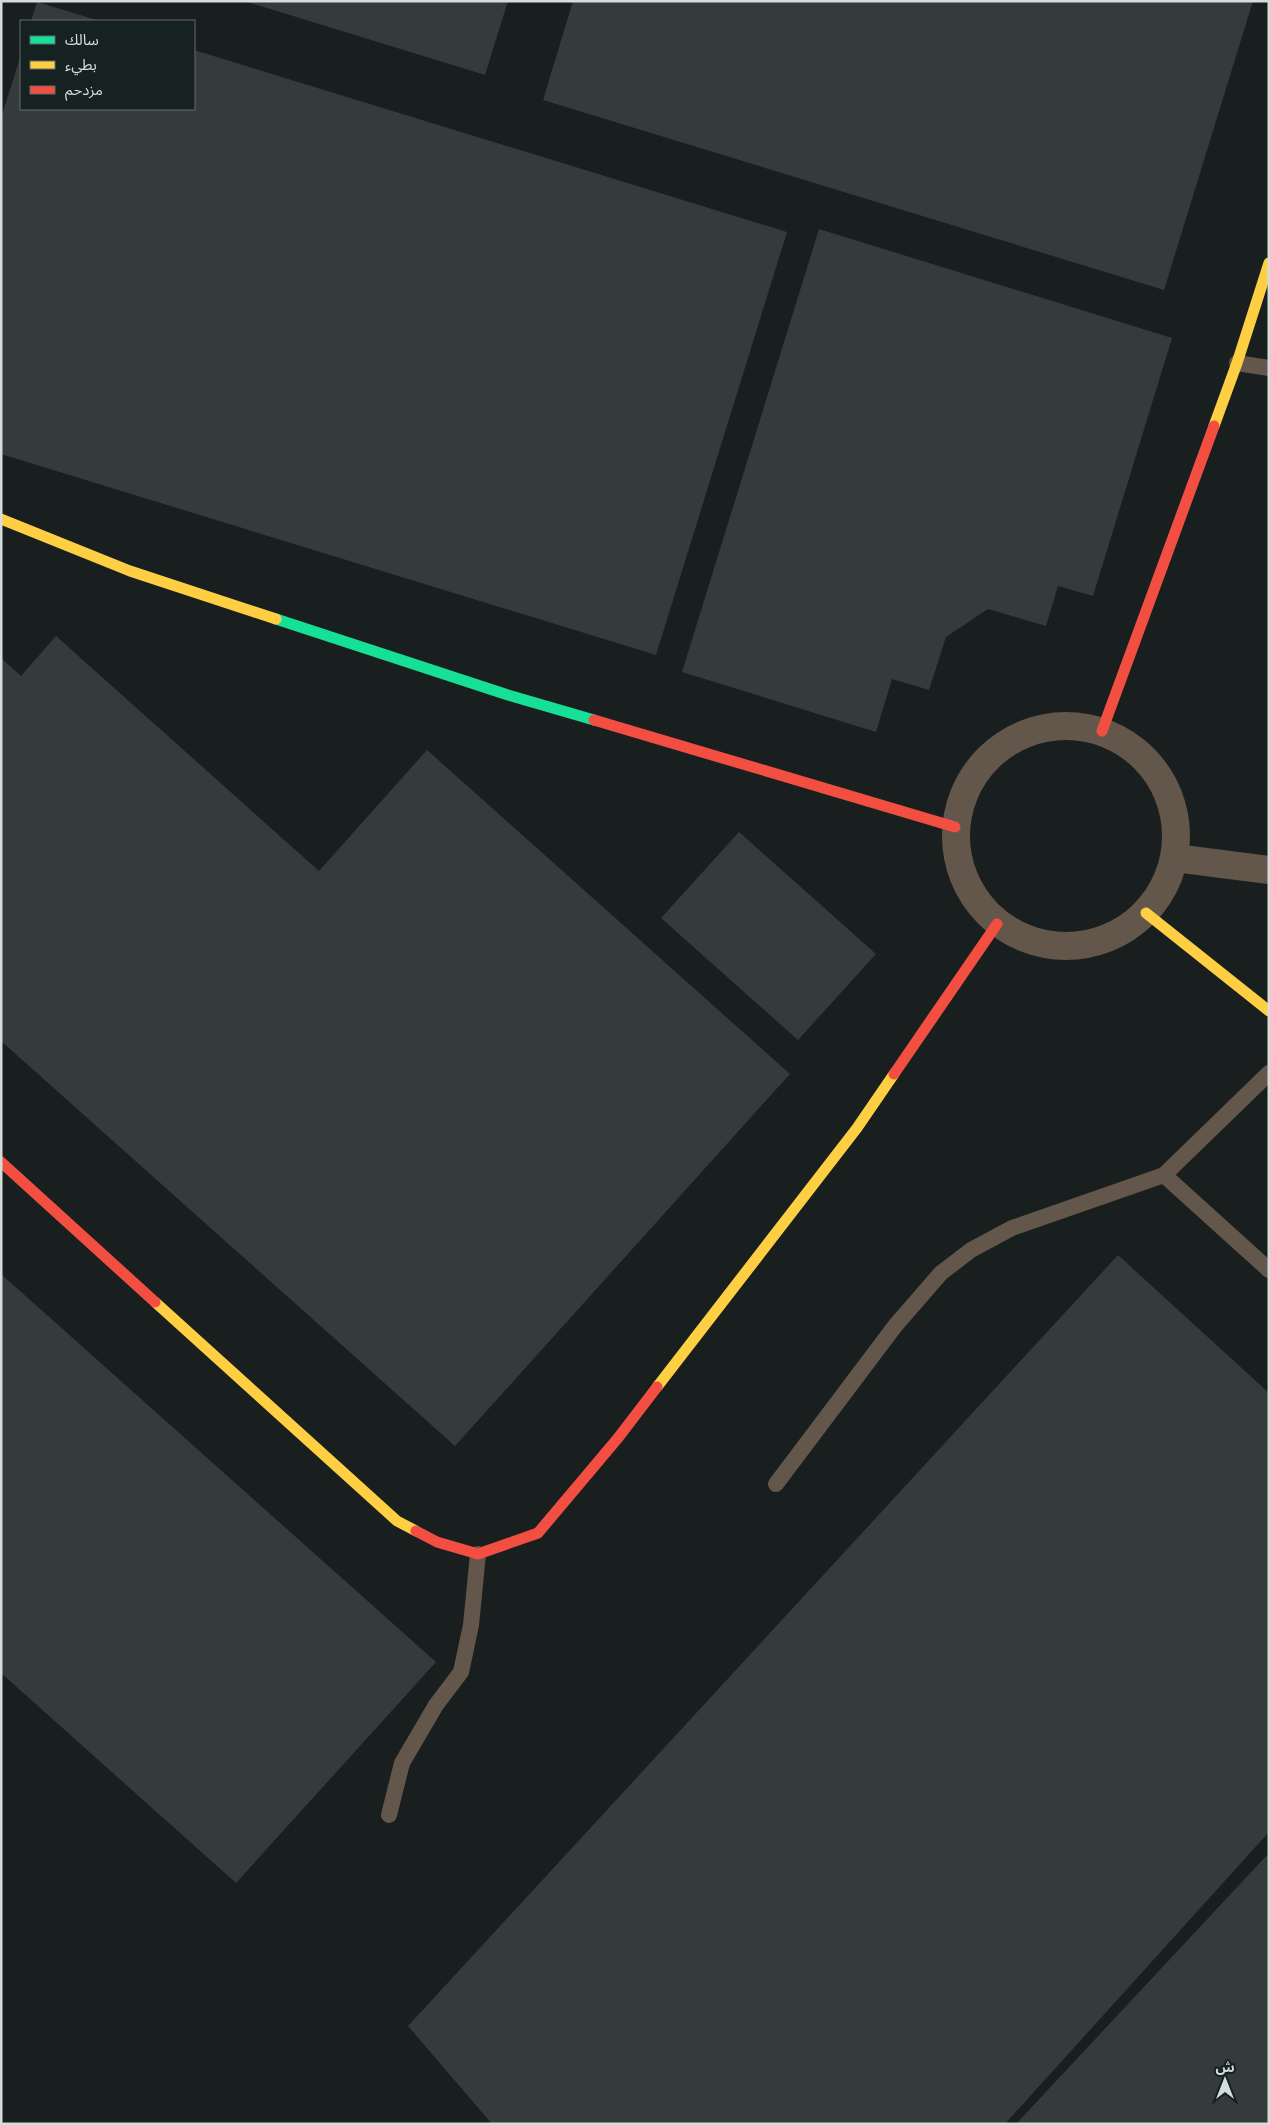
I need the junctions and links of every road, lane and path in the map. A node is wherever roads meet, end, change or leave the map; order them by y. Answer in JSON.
{"nodes":[{"id":1,"x":1269,"y":263,"type":"edge"},
{"id":2,"x":1237,"y":363,"type":"junction"},
{"id":3,"x":1269,"y":368,"type":"edge"},
{"id":4,"x":1,"y":519,"type":"edge"},
{"id":5,"x":1102,"y":731,"type":"junction"},
{"id":6,"x":955,"y":827,"type":"junction"},
{"id":7,"x":1175,"y":858,"type":"junction"},
{"id":8,"x":1269,"y":870,"type":"edge"},
{"id":9,"x":1146,"y":913,"type":"junction"},
{"id":10,"x":997,"y":924,"type":"junction"},
{"id":11,"x":1269,"y":1011,"type":"edge"},
{"id":12,"x":1269,"y":1073,"type":"edge"},
{"id":13,"x":1,"y":1162,"type":"edge"},
{"id":14,"x":1164,"y":1174,"type":"junction"},
{"id":15,"x":1269,"y":1270,"type":"edge"},
{"id":16,"x":776,"y":1484,"type":"dead end"},
{"id":17,"x":478,"y":1554,"type":"junction"},
{"id":18,"x":389,"y":1816,"type":"dead end"}],
"edges":[{"from":1,"to":2,"type":"street"},
{"from":2,"to":3,"type":"lane"},
{"from":2,"to":5,"type":"street"},
{"from":4,"to":6,"type":"street"},
{"from":5,"to":6,"type":"street"},
{"from":5,"to":7,"type":"street"},
{"from":6,"to":10,"type":"street"},
{"from":7,"to":8,"type":"street"},
{"from":7,"to":9,"type":"street"},
{"from":9,"to":10,"type":"street"},
{"from":9,"to":11,"type":"street"},
{"from":10,"to":17,"type":"street"},
{"from":12,"to":14,"type":"lane"},
{"from":13,"to":17,"type":"street"},
{"from":14,"to":15,"type":"lane"},
{"from":14,"to":16,"type":"lane"},
{"from":17,"to":18,"type":"lane"}]}
